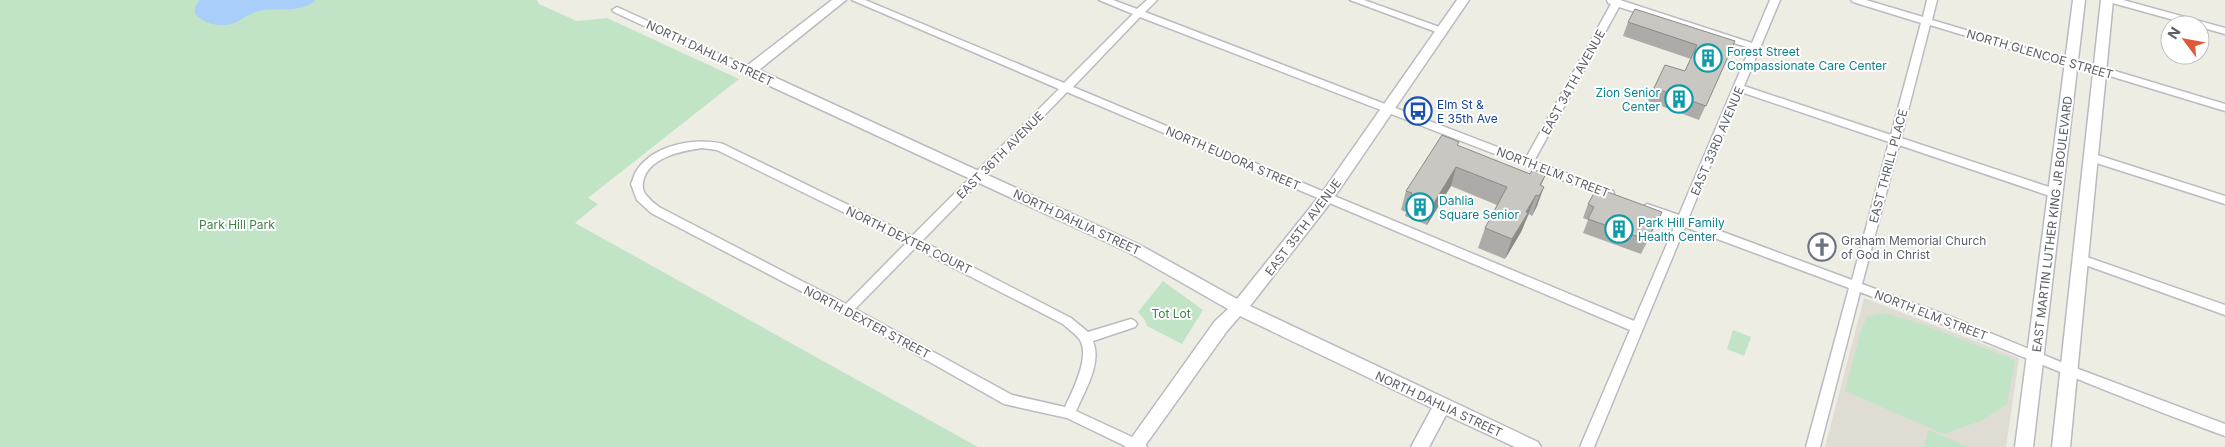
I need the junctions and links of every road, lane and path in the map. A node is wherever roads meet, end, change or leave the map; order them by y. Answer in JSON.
{"nodes":[{"id":1,"x":840,"y":0,"type":"edge"},
{"id":2,"x":857,"y":0,"type":"edge"},
{"id":3,"x":1104,"y":0,"type":"edge"},
{"id":4,"x":1152,"y":0,"type":"edge"},
{"id":5,"x":1355,"y":0,"type":"edge"},
{"id":6,"x":1463,"y":0,"type":"edge"},
{"id":7,"x":1775,"y":0,"type":"edge"},
{"id":8,"x":1856,"y":0,"type":"edge"},
{"id":9,"x":1932,"y":0,"type":"edge"},
{"id":10,"x":2079,"y":0,"type":"edge"},
{"id":11,"x":2106,"y":0,"type":"edge"},
{"id":12,"x":2112,"y":0,"type":"edge"},
{"id":13,"x":1614,"y":1,"type":"edge"},
{"id":14,"x":617,"y":10,"type":"dead end"},
{"id":15,"x":1139,"y":14,"type":"junction"},
{"id":16,"x":1926,"y":21,"type":"junction"},
{"id":17,"x":1442,"y":31,"type":"junction"},
{"id":18,"x":2225,"y":31,"type":"edge"},
{"id":19,"x":1756,"y":47,"type":"junction"},
{"id":20,"x":2072,"y":65,"type":"junction"},
{"id":21,"x":2101,"y":70,"type":"junction"},
{"id":22,"x":749,"y":71,"type":"junction"},
{"id":23,"x":1066,"y":88,"type":"junction"},
{"id":24,"x":1739,"y":88,"type":"junction"},
{"id":25,"x":2225,"y":108,"type":"edge"},
{"id":26,"x":1388,"y":109,"type":"junction"},
{"id":27,"x":1895,"y":140,"type":"junction"},
{"id":28,"x":2091,"y":157,"type":"junction"},
{"id":29,"x":653,"y":160,"type":"joint"},
{"id":30,"x":1528,"y":162,"type":"junction"},
{"id":31,"x":978,"y":177,"type":"junction"},
{"id":32,"x":2054,"y":193,"type":"junction"},
{"id":33,"x":1326,"y":198,"type":"junction"},
{"id":34,"x":1619,"y":198,"type":"edge"},
{"id":35,"x":2225,"y":200,"type":"edge"},
{"id":36,"x":1637,"y":204,"type":"edge"},
{"id":37,"x":1682,"y":221,"type":"junction"},
{"id":38,"x":914,"y":242,"type":"junction"},
{"id":39,"x":2080,"y":259,"type":"junction"},
{"id":40,"x":1855,"y":286,"type":"junction"},
{"id":41,"x":1239,"y":307,"type":"junction"},
{"id":42,"x":847,"y":310,"type":"junction"},
{"id":43,"x":2225,"y":310,"type":"edge"},
{"id":44,"x":1131,"y":324,"type":"dead end"},
{"id":45,"x":1636,"y":327,"type":"junction"},
{"id":46,"x":1086,"y":338,"type":"junction"},
{"id":47,"x":2035,"y":356,"type":"junction"},
{"id":48,"x":2069,"y":371,"type":"junction"},
{"id":49,"x":1442,"y":406,"type":"junction"},
{"id":50,"x":1069,"y":413,"type":"junction"},
{"id":51,"x":2225,"y":430,"type":"edge"},
{"id":52,"x":1137,"y":446,"type":"edge"},
{"id":53,"x":1420,"y":447,"type":"edge"},
{"id":54,"x":1532,"y":447,"type":"edge"},
{"id":55,"x":1587,"y":447,"type":"edge"},
{"id":56,"x":1813,"y":447,"type":"edge"},
{"id":57,"x":2024,"y":447,"type":"edge"},
{"id":58,"x":2062,"y":447,"type":"edge"}],
"edges":[{"from":1,"to":22,"type":"street"},
{"from":2,"to":23,"type":"street","name":"NORTH EUDORA STREET"},
{"from":3,"to":15,"type":"street","name":"NORTH ELM STREET"},
{"from":4,"to":15,"type":"street","name":"EAST 36TH AVENUE"},
{"from":5,"to":17,"type":"street"},
{"from":6,"to":17,"type":"street","name":"EAST 35TH AVENUE"},
{"from":7,"to":19,"type":"street","name":"EAST 33RD AVENUE"},
{"from":8,"to":16,"type":"street","name":"NORTH GLENCOE STREET"},
{"from":9,"to":16,"type":"street","name":"EAST THRILL PLACE"},
{"from":10,"to":20,"type":"street","name":"EAST MARTIN LUTHER KING JR BOULEVARD"},
{"from":11,"to":21,"type":"street"},
{"from":12,"to":18,"type":"street"},
{"from":13,"to":19,"type":"street"},
{"from":13,"to":30,"type":"street","name":"EAST 34TH AVENUE"},
{"from":14,"to":22,"type":"street","name":"NORTH DAHLIA STREET"},
{"from":15,"to":23,"type":"street","name":"EAST 36TH AVENUE"},
{"from":15,"to":26,"type":"street","name":"NORTH ELM STREET"},
{"from":16,"to":20,"type":"street","name":"NORTH GLENCOE STREET"},
{"from":16,"to":27,"type":"street","name":"EAST THRILL PLACE"},
{"from":17,"to":26,"type":"street","name":"EAST 35TH AVENUE"},
{"from":19,"to":24,"type":"street","name":"EAST 33RD AVENUE"},
{"from":20,"to":21,"type":"street","name":"NORTH GLENCOE STREET"},
{"from":20,"to":32,"type":"street","name":"EAST MARTIN LUTHER KING JR BOULEVARD"},
{"from":21,"to":25,"type":"street","name":"NORTH GLENCOE STREET"},
{"from":21,"to":28,"type":"street"},
{"from":22,"to":31,"type":"street","name":"NORTH DAHLIA STREET"},
{"from":23,"to":31,"type":"street","name":"EAST 36TH AVENUE"},
{"from":23,"to":33,"type":"street","name":"NORTH EUDORA STREET"},
{"from":24,"to":27,"type":"street"},
{"from":24,"to":37,"type":"street","name":"EAST 33RD AVENUE"},
{"from":26,"to":30,"type":"street","name":"NORTH ELM STREET"},
{"from":26,"to":33,"type":"street","name":"EAST 35TH AVENUE"},
{"from":27,"to":32,"type":"street"},
{"from":27,"to":40,"type":"street","name":"EAST THRILL PLACE"},
{"from":28,"to":35,"type":"street"},
{"from":28,"to":39,"type":"street"},
{"from":29,"to":38,"type":"street","name":"NORTH DEXTER COURT"},
{"from":29,"to":42,"type":"street","name":"NORTH DEXTER STREET"},
{"from":30,"to":34,"type":"street","name":"NORTH ELM STREET"},
{"from":31,"to":38,"type":"street","name":"EAST 36TH AVENUE"},
{"from":31,"to":41,"type":"street","name":"NORTH DAHLIA STREET"},
{"from":32,"to":47,"type":"street","name":"EAST MARTIN LUTHER KING JR BOULEVARD"},
{"from":33,"to":41,"type":"street","name":"EAST 35TH AVENUE"},
{"from":33,"to":45,"type":"street","name":"NORTH EUDORA STREET"},
{"from":36,"to":37,"type":"street","name":"NORTH ELM STREET"},
{"from":37,"to":40,"type":"street","name":"NORTH ELM STREET"},
{"from":37,"to":45,"type":"street","name":"EAST 33RD AVENUE"},
{"from":38,"to":42,"type":"street","name":"EAST 36TH AVENUE"},
{"from":38,"to":46,"type":"street","name":"NORTH DEXTER COURT"},
{"from":39,"to":43,"type":"street"},
{"from":39,"to":48,"type":"street"},
{"from":40,"to":47,"type":"street","name":"NORTH ELM STREET"},
{"from":40,"to":56,"type":"street","name":"EAST THRILL PLACE"},
{"from":41,"to":49,"type":"street","name":"NORTH DAHLIA STREET"},
{"from":41,"to":52,"type":"street","name":"EAST 35TH AVENUE"},
{"from":42,"to":50,"type":"street","name":"NORTH DEXTER STREET"},
{"from":44,"to":46,"type":"street"},
{"from":45,"to":55,"type":"street","name":"EAST 33RD AVENUE"},
{"from":46,"to":50,"type":"street"},
{"from":47,"to":48,"type":"street","name":"NORTH ELM STREET"},
{"from":47,"to":57,"type":"street","name":"EAST MARTIN LUTHER KING JR BOULEVARD"},
{"from":48,"to":51,"type":"street","name":"NORTH ELM STREET"},
{"from":48,"to":58,"type":"street"},
{"from":49,"to":53,"type":"street"},
{"from":49,"to":54,"type":"street","name":"NORTH DAHLIA STREET"},
{"from":50,"to":52,"type":"street","name":"NORTH DEXTER STREET"}]}
